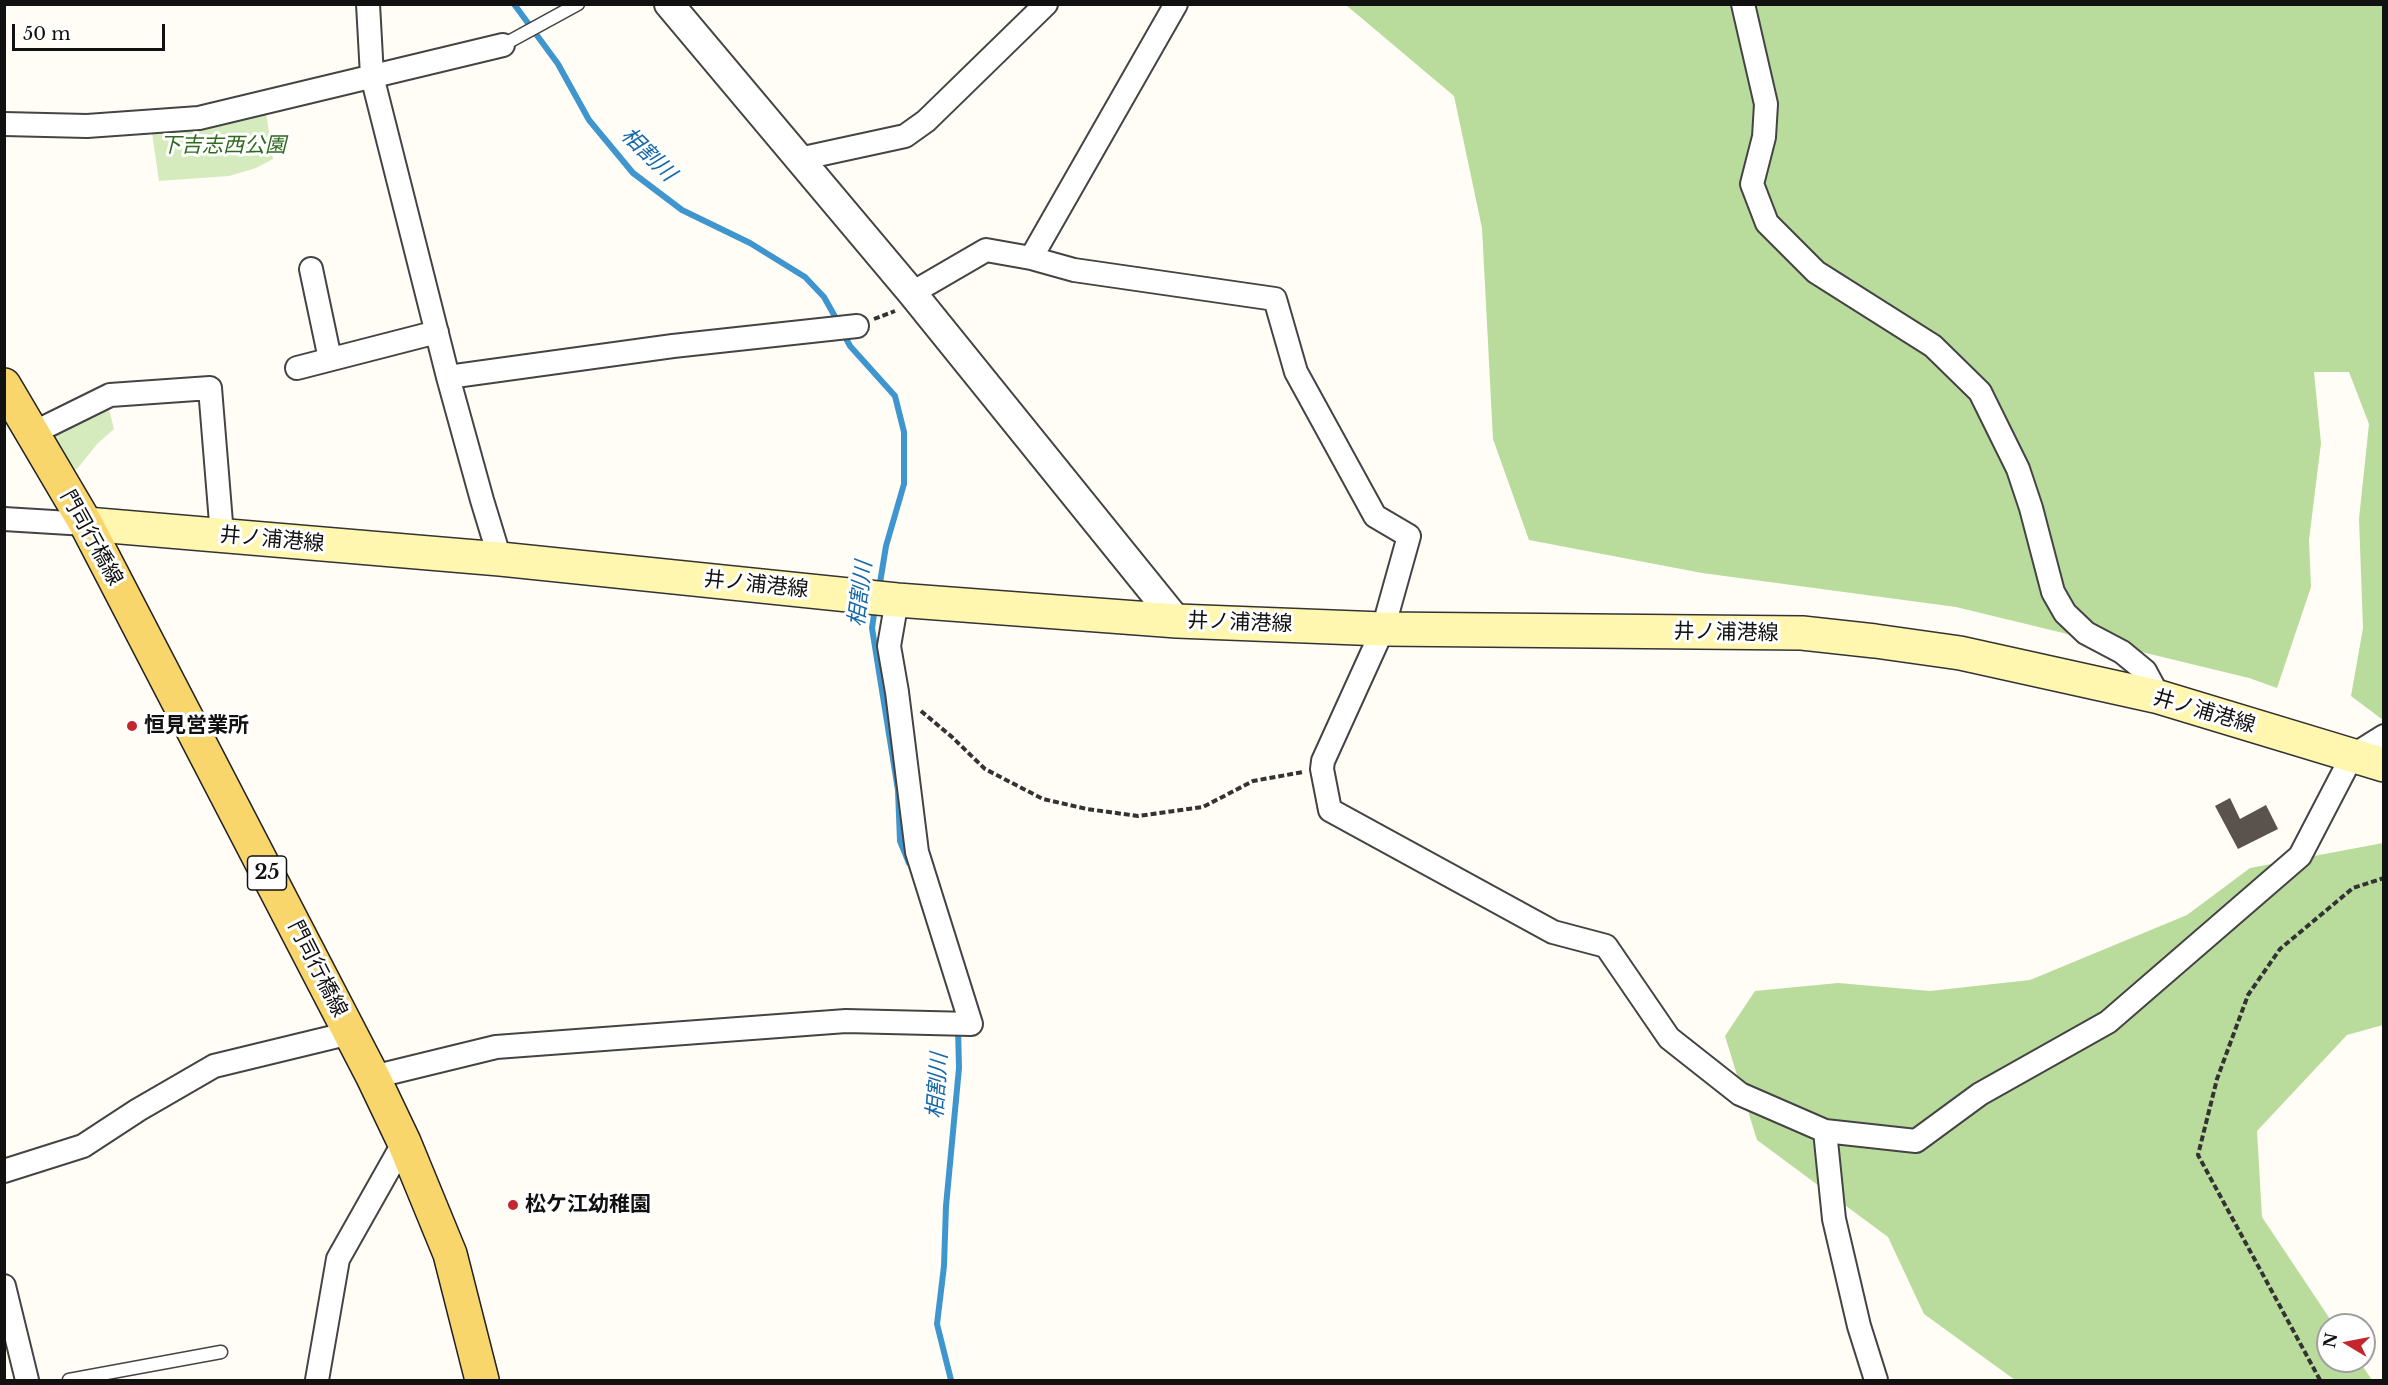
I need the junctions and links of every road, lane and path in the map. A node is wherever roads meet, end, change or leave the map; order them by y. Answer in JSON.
{"nodes":[{"id":1,"x":368,"y":4,"type":"edge"},
{"id":2,"x":578,"y":4,"type":"edge"},
{"id":3,"x":669,"y":4,"type":"edge"},
{"id":4,"x":1046,"y":4,"type":"edge"},
{"id":5,"x":1176,"y":4,"type":"edge"},
{"id":6,"x":1743,"y":4,"type":"edge"},
{"id":7,"x":502,"y":45,"type":"joint"},
{"id":8,"x":372,"y":76,"type":"junction"},
{"id":9,"x":4,"y":124,"type":"edge"},
{"id":10,"x":799,"y":159,"type":"junction"},
{"id":11,"x":1031,"y":258,"type":"junction"},
{"id":12,"x":311,"y":269,"type":"dead end"},
{"id":13,"x":915,"y":297,"type":"junction"},
{"id":14,"x":857,"y":326,"type":"joint"},
{"id":15,"x":437,"y":332,"type":"junction"},
{"id":16,"x":330,"y":359,"type":"junction"},
{"id":17,"x":297,"y":368,"type":"dead end"},
{"id":18,"x":448,"y":377,"type":"junction"},
{"id":19,"x":4,"y":385,"type":"edge"},
{"id":20,"x":33,"y":433,"type":"junction"},
{"id":21,"x":4,"y":519,"type":"edge"},
{"id":22,"x":86,"y":524,"type":"junction"},
{"id":23,"x":222,"y":536,"type":"junction"},
{"id":24,"x":500,"y":558,"type":"junction"},
{"id":25,"x":897,"y":600,"type":"junction"},
{"id":26,"x":1177,"y":621,"type":"junction"},
{"id":27,"x":1383,"y":628,"type":"junction"},
{"id":28,"x":897,"y":692,"type":"junction"},
{"id":29,"x":2159,"y":697,"type":"junction"},
{"id":30,"x":2384,"y":736,"type":"edge"},
{"id":31,"x":2352,"y":756,"type":"junction"},
{"id":32,"x":2384,"y":765,"type":"edge"},
{"id":33,"x":1322,"y":769,"type":"junction"},
{"id":34,"x":2384,"y":878,"type":"edge"},
{"id":35,"x":350,"y":1032,"type":"junction"},
{"id":36,"x":373,"y":1077,"type":"junction"},
{"id":37,"x":1824,"y":1131,"type":"junction"},
{"id":38,"x":404,"y":1142,"type":"junction"},
{"id":39,"x":4,"y":1171,"type":"edge"},
{"id":40,"x":4,"y":1286,"type":"edge"},
{"id":41,"x":221,"y":1352,"type":"dead end"},
{"id":42,"x":27,"y":1380,"type":"edge"},
{"id":43,"x":69,"y":1380,"type":"edge"},
{"id":44,"x":317,"y":1380,"type":"edge"},
{"id":45,"x":482,"y":1380,"type":"edge"},
{"id":46,"x":1876,"y":1380,"type":"edge"},
{"id":47,"x":2320,"y":1380,"type":"edge"}],
"edges":[{"from":1,"to":8,"type":"street"},
{"from":2,"to":7,"type":"lane"},
{"from":3,"to":10,"type":"street"},
{"from":4,"to":10,"type":"street"},
{"from":5,"to":11,"type":"street"},
{"from":6,"to":29,"type":"street"},
{"from":7,"to":8,"type":"street"},
{"from":8,"to":9,"type":"street"},
{"from":8,"to":15,"type":"street"},
{"from":10,"to":13,"type":"street"},
{"from":11,"to":13,"type":"street"},
{"from":11,"to":27,"type":"street"},
{"from":12,"to":16,"type":"street"},
{"from":13,"to":14,"type":"path"},
{"from":13,"to":26,"type":"street"},
{"from":14,"to":18,"type":"street"},
{"from":15,"to":16,"type":"street"},
{"from":15,"to":18,"type":"street"},
{"from":16,"to":17,"type":"street"},
{"from":18,"to":24,"type":"street"},
{"from":19,"to":20,"type":"main road","name":"門司行橋線","number":"25"},
{"from":20,"to":22,"type":"main road","name":"門司行橋線","number":"25"},
{"from":20,"to":23,"type":"street"},
{"from":21,"to":22,"type":"street"},
{"from":22,"to":23,"type":"main road","name":"井ノ浦港線"},
{"from":22,"to":35,"type":"main road","name":"門司行橋線","number":"25"},
{"from":23,"to":24,"type":"main road","name":"井ノ浦港線"},
{"from":24,"to":25,"type":"main road","name":"井ノ浦港線"},
{"from":25,"to":26,"type":"main road","name":"井ノ浦港線"},
{"from":25,"to":28,"type":"street"},
{"from":26,"to":27,"type":"main road","name":"井ノ浦港線"},
{"from":27,"to":29,"type":"main road","name":"井ノ浦港線"},
{"from":27,"to":33,"type":"street"},
{"from":28,"to":33,"type":"path"},
{"from":28,"to":36,"type":"street"},
{"from":29,"to":31,"type":"main road","name":"井ノ浦港線"},
{"from":30,"to":31,"type":"street"},
{"from":31,"to":32,"type":"main road","name":"井ノ浦港線"},
{"from":31,"to":37,"type":"street"},
{"from":33,"to":37,"type":"street"},
{"from":34,"to":47,"type":"path"},
{"from":35,"to":36,"type":"main road","name":"門司行橋線","number":"25"},
{"from":35,"to":39,"type":"street"},
{"from":36,"to":38,"type":"main road","name":"門司行橋線","number":"25"},
{"from":37,"to":46,"type":"street"},
{"from":38,"to":44,"type":"street"},
{"from":38,"to":45,"type":"main road","name":"門司行橋線","number":"25"},
{"from":40,"to":42,"type":"street"},
{"from":41,"to":43,"type":"lane"}]}
